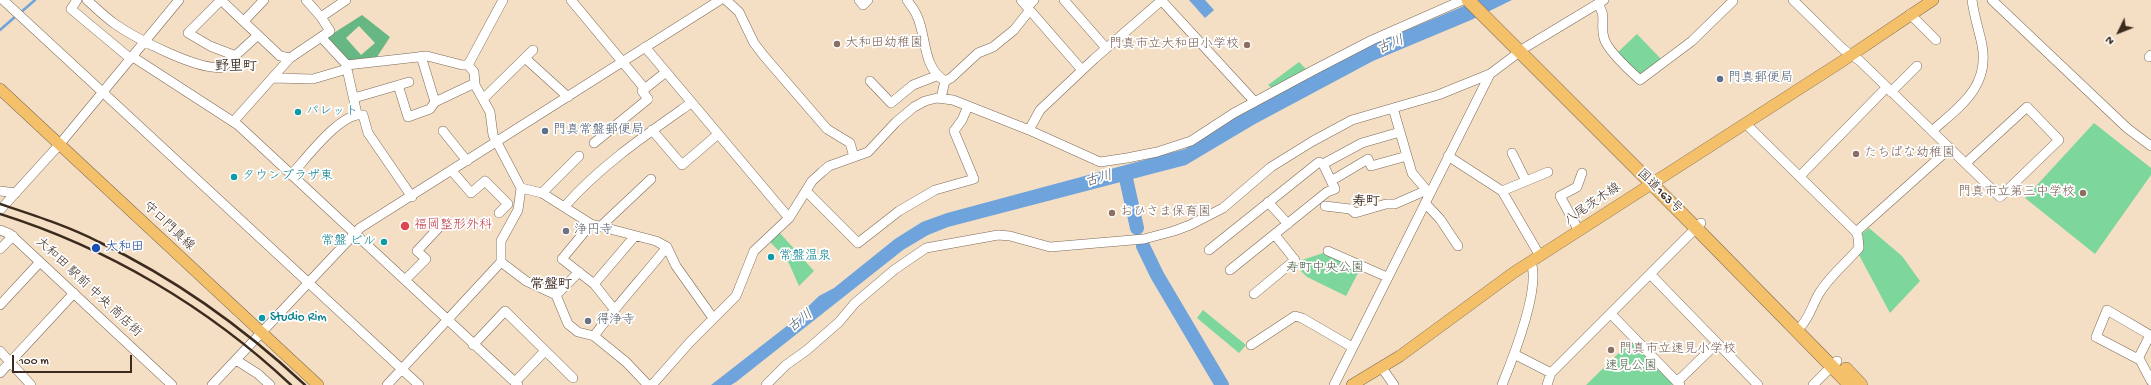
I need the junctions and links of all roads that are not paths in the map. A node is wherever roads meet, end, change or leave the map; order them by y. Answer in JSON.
{"nodes":[{"id":1,"x":3,"y":0,"type":"edge"},
{"id":2,"x":77,"y":0,"type":"edge"},
{"id":3,"x":87,"y":0,"type":"edge"},
{"id":4,"x":179,"y":0,"type":"edge"},
{"id":5,"x":221,"y":0,"type":"edge"},
{"id":6,"x":264,"y":0,"type":"edge"},
{"id":7,"x":306,"y":0,"type":"edge"},
{"id":8,"x":346,"y":0,"type":"edge"},
{"id":9,"x":503,"y":0,"type":"edge"},
{"id":10,"x":571,"y":0,"type":"edge"},
{"id":11,"x":720,"y":0,"type":"edge"},
{"id":12,"x":726,"y":0,"type":"edge"},
{"id":13,"x":859,"y":0,"type":"edge"},
{"id":14,"x":868,"y":0,"type":"edge"},
{"id":15,"x":907,"y":0,"type":"edge"},
{"id":16,"x":1034,"y":0,"type":"edge"},
{"id":17,"x":1064,"y":0,"type":"edge"},
{"id":18,"x":1162,"y":0,"type":"edge"},
{"id":19,"x":1470,"y":0,"type":"edge"},
{"id":20,"x":1732,"y":0,"type":"edge"},
{"id":21,"x":1793,"y":0,"type":"edge"},
{"id":22,"x":1933,"y":0,"type":"edge"},
{"id":23,"x":1972,"y":0,"type":"edge"},
{"id":24,"x":1992,"y":0,"type":"edge"},
{"id":25,"x":1601,"y":2,"type":"edge"},
{"id":26,"x":1026,"y":6,"type":"edge"},
{"id":27,"x":1910,"y":14,"type":"junction"},
{"id":28,"x":321,"y":17,"type":"junction"},
{"id":29,"x":244,"y":21,"type":"junction"},
{"id":30,"x":258,"y":35,"type":"junction"},
{"id":31,"x":321,"y":37,"type":"junction"},
{"id":32,"x":1936,"y":40,"type":"dead end"},
{"id":33,"x":146,"y":41,"type":"junction"},
{"id":34,"x":1518,"y":46,"type":"junction"},
{"id":35,"x":645,"y":47,"type":"junction"},
{"id":36,"x":1106,"y":48,"type":"junction"},
{"id":37,"x":533,"y":50,"type":"dead end"},
{"id":38,"x":1851,"y":55,"type":"junction"},
{"id":39,"x":236,"y":56,"type":"junction"},
{"id":40,"x":421,"y":56,"type":"junction"},
{"id":41,"x":132,"y":58,"type":"junction"},
{"id":42,"x":290,"y":58,"type":"junction"},
{"id":43,"x":525,"y":58,"type":"junction"},
{"id":44,"x":623,"y":62,"type":"junction"},
{"id":45,"x":468,"y":65,"type":"junction"},
{"id":46,"x":1916,"y":66,"type":"dead end"},
{"id":47,"x":347,"y":67,"type":"junction"},
{"id":48,"x":1082,"y":70,"type":"junction"},
{"id":49,"x":666,"y":72,"type":"junction"},
{"id":50,"x":1490,"y":74,"type":"junction"},
{"id":51,"x":936,"y":76,"type":"junction"},
{"id":52,"x":272,"y":78,"type":"junction"},
{"id":53,"x":945,"y":80,"type":"junction"},
{"id":54,"x":870,"y":81,"type":"dead end"},
{"id":55,"x":409,"y":82,"type":"dead end"},
{"id":56,"x":475,"y":83,"type":"junction"},
{"id":57,"x":398,"y":85,"type":"junction"},
{"id":58,"x":0,"y":89,"type":"edge"},
{"id":59,"x":645,"y":89,"type":"junction"},
{"id":60,"x":1889,"y":89,"type":"junction"},
{"id":61,"x":102,"y":93,"type":"junction"},
{"id":62,"x":568,"y":97,"type":"junction"},
{"id":63,"x":354,"y":98,"type":"junction"},
{"id":64,"x":941,"y":98,"type":"junction"},
{"id":65,"x":483,"y":99,"type":"junction"},
{"id":66,"x":1254,"y":101,"type":"junction"},
{"id":67,"x":435,"y":102,"type":"junction"},
{"id":68,"x":691,"y":103,"type":"junction"},
{"id":69,"x":968,"y":106,"type":"junction"},
{"id":70,"x":1393,"y":108,"type":"junction"},
{"id":71,"x":357,"y":114,"type":"junction"},
{"id":72,"x":233,"y":122,"type":"junction"},
{"id":73,"x":1746,"y":124,"type":"junction"},
{"id":74,"x":652,"y":130,"type":"junction"},
{"id":75,"x":1029,"y":130,"type":"junction"},
{"id":76,"x":443,"y":131,"type":"dead end"},
{"id":77,"x":1932,"y":131,"type":"junction"},
{"id":78,"x":1400,"y":132,"type":"junction"},
{"id":79,"x":717,"y":134,"type":"junction"},
{"id":80,"x":498,"y":142,"type":"junction"},
{"id":81,"x":594,"y":143,"type":"dead end"},
{"id":82,"x":59,"y":145,"type":"junction"},
{"id":83,"x":2151,"y":146,"type":"edge"},
{"id":84,"x":1950,"y":148,"type":"junction"},
{"id":85,"x":1512,"y":153,"type":"dead end"},
{"id":86,"x":579,"y":156,"type":"dead end"},
{"id":87,"x":1407,"y":156,"type":"junction"},
{"id":88,"x":1448,"y":156,"type":"junction"},
{"id":89,"x":854,"y":157,"type":"junction"},
{"id":90,"x":468,"y":161,"type":"junction"},
{"id":91,"x":1966,"y":163,"type":"junction"},
{"id":92,"x":1323,"y":164,"type":"junction"},
{"id":93,"x":452,"y":171,"type":"junction"},
{"id":94,"x":1548,"y":172,"type":"dead end"},
{"id":95,"x":1582,"y":173,"type":"dead end"},
{"id":96,"x":291,"y":175,"type":"junction"},
{"id":97,"x":1800,"y":176,"type":"junction"},
{"id":98,"x":651,"y":179,"type":"dead end"},
{"id":99,"x":1331,"y":181,"type":"junction"},
{"id":100,"x":1526,"y":181,"type":"junction"},
{"id":101,"x":1653,"y":181,"type":"junction"},
{"id":102,"x":521,"y":188,"type":"junction"},
{"id":103,"x":1502,"y":191,"type":"junction"},
{"id":104,"x":0,"y":192,"type":"edge"},
{"id":105,"x":542,"y":192,"type":"junction"},
{"id":106,"x":807,"y":192,"type":"junction"},
{"id":107,"x":1428,"y":192,"type":"junction"},
{"id":108,"x":16,"y":193,"type":"junction"},
{"id":109,"x":412,"y":196,"type":"junction"},
{"id":110,"x":1268,"y":202,"type":"junction"},
{"id":111,"x":1425,"y":203,"type":"junction"},
{"id":112,"x":565,"y":206,"type":"junction"},
{"id":113,"x":1325,"y":206,"type":"dead end"},
{"id":114,"x":0,"y":210,"type":"edge"},
{"id":115,"x":499,"y":213,"type":"dead end"},
{"id":116,"x":789,"y":218,"type":"junction"},
{"id":117,"x":443,"y":224,"type":"dead end"},
{"id":118,"x":590,"y":224,"type":"junction"},
{"id":119,"x":1288,"y":224,"type":"junction"},
{"id":120,"x":1699,"y":226,"type":"junction"},
{"id":121,"x":600,"y":227,"type":"junction"},
{"id":122,"x":0,"y":230,"type":"edge"},
{"id":123,"x":1579,"y":231,"type":"junction"},
{"id":124,"x":1856,"y":232,"type":"junction"},
{"id":125,"x":354,"y":234,"type":"junction"},
{"id":126,"x":1275,"y":235,"type":"junction"},
{"id":127,"x":12,"y":236,"type":"junction"},
{"id":128,"x":635,"y":236,"type":"junction"},
{"id":129,"x":1458,"y":246,"type":"dead end"},
{"id":130,"x":667,"y":247,"type":"junction"},
{"id":131,"x":0,"y":249,"type":"edge"},
{"id":132,"x":1209,"y":250,"type":"dead end"},
{"id":133,"x":1328,"y":251,"type":"dead end"},
{"id":134,"x":1536,"y":259,"type":"junction"},
{"id":135,"x":40,"y":262,"type":"junction"},
{"id":136,"x":501,"y":262,"type":"junction"},
{"id":137,"x":1230,"y":270,"type":"dead end"},
{"id":138,"x":579,"y":272,"type":"junction"},
{"id":139,"x":1651,"y":275,"type":"junction"},
{"id":140,"x":1387,"y":277,"type":"junction"},
{"id":141,"x":405,"y":280,"type":"junction"},
{"id":142,"x":309,"y":283,"type":"junction"},
{"id":143,"x":594,"y":284,"type":"junction"},
{"id":144,"x":74,"y":293,"type":"junction"},
{"id":145,"x":1254,"y":294,"type":"dead end"},
{"id":146,"x":556,"y":296,"type":"junction"},
{"id":147,"x":0,"y":305,"type":"edge"},
{"id":148,"x":614,"y":309,"type":"junction"},
{"id":149,"x":1611,"y":314,"type":"junction"},
{"id":150,"x":713,"y":318,"type":"junction"},
{"id":151,"x":447,"y":319,"type":"junction"},
{"id":152,"x":1802,"y":325,"type":"junction"},
{"id":153,"x":262,"y":334,"type":"junction"},
{"id":154,"x":594,"y":336,"type":"junction"},
{"id":155,"x":1716,"y":343,"type":"junction"},
{"id":156,"x":473,"y":345,"type":"junction"},
{"id":157,"x":1251,"y":345,"type":"dead end"},
{"id":158,"x":1352,"y":347,"type":"junction"},
{"id":159,"x":0,"y":351,"type":"edge"},
{"id":160,"x":545,"y":351,"type":"junction"},
{"id":161,"x":1514,"y":354,"type":"junction"},
{"id":162,"x":2138,"y":359,"type":"junction"},
{"id":163,"x":236,"y":360,"type":"junction"},
{"id":164,"x":11,"y":361,"type":"junction"},
{"id":165,"x":1834,"y":364,"type":"junction"},
{"id":166,"x":1382,"y":368,"type":"junction"},
{"id":167,"x":402,"y":369,"type":"junction"},
{"id":168,"x":0,"y":373,"type":"edge"},
{"id":169,"x":1551,"y":373,"type":"junction"},
{"id":170,"x":573,"y":378,"type":"dead end"},
{"id":171,"x":2151,"y":381,"type":"edge"},
{"id":172,"x":517,"y":383,"type":"edge"},
{"id":173,"x":1678,"y":383,"type":"edge"},
{"id":174,"x":31,"y":385,"type":"edge"},
{"id":175,"x":172,"y":385,"type":"edge"},
{"id":176,"x":212,"y":385,"type":"edge"},
{"id":177,"x":270,"y":385,"type":"edge"},
{"id":178,"x":318,"y":385,"type":"edge"},
{"id":179,"x":387,"y":385,"type":"edge"},
{"id":180,"x":419,"y":385,"type":"edge"},
{"id":181,"x":648,"y":385,"type":"edge"},
{"id":182,"x":652,"y":385,"type":"edge"},
{"id":183,"x":766,"y":385,"type":"edge"},
{"id":184,"x":1334,"y":385,"type":"edge"},
{"id":185,"x":1352,"y":385,"type":"edge"},
{"id":186,"x":1394,"y":385,"type":"edge"},
{"id":187,"x":1502,"y":385,"type":"edge"},
{"id":188,"x":1547,"y":385,"type":"edge"},
{"id":189,"x":1758,"y":385,"type":"edge"},
{"id":190,"x":1813,"y":385,"type":"edge"},
{"id":191,"x":1850,"y":385,"type":"edge"},
{"id":192,"x":1862,"y":385,"type":"edge"}],
"edges":[{"from":1,"to":61,"type":"street"},
{"from":2,"to":41,"type":"street"},
{"from":3,"to":33,"type":"street"},
{"from":4,"to":33,"type":"street"},
{"from":5,"to":29,"type":"street"},
{"from":5,"to":39,"type":"street"},
{"from":6,"to":29,"type":"street"},
{"from":7,"to":28,"type":"street"},
{"from":8,"to":28,"type":"street"},
{"from":9,"to":45,"type":"street"},
{"from":10,"to":44,"type":"street"},
{"from":11,"to":35,"type":"street"},
{"from":12,"to":89,"type":"street"},
{"from":13,"to":14,"type":"street"},
{"from":15,"to":51,"type":"street"},
{"from":16,"to":26,"type":"street"},
{"from":17,"to":36,"type":"street"},
{"from":18,"to":36,"type":"street"},
{"from":18,"to":66,"type":"street"},
{"from":19,"to":34,"type":"highway","name":"国道163号"},
{"from":19,"to":66,"type":"street"},
{"from":20,"to":25,"type":"street"},
{"from":21,"to":38,"type":"street"},
{"from":22,"to":27,"type":"main road","name":"八尾茨木線"},
{"from":23,"to":77,"type":"street"},
{"from":24,"to":83,"type":"street"},
{"from":25,"to":34,"type":"street"},
{"from":26,"to":48,"type":"street"},
{"from":26,"to":53,"type":"street"},
{"from":27,"to":32,"type":"street"},
{"from":27,"to":38,"type":"main road","name":"八尾茨木線"},
{"from":28,"to":31,"type":"street"},
{"from":29,"to":30,"type":"street"},
{"from":30,"to":39,"type":"street"},
{"from":30,"to":42,"type":"street"},
{"from":31,"to":42,"type":"street"},
{"from":31,"to":47,"type":"street"},
{"from":33,"to":39,"type":"street"},
{"from":33,"to":41,"type":"street"},
{"from":34,"to":50,"type":"street"},
{"from":34,"to":101,"type":"highway","name":"国道163号"},
{"from":35,"to":44,"type":"street"},
{"from":35,"to":49,"type":"street"},
{"from":36,"to":48,"type":"street"},
{"from":37,"to":43,"type":"street"},
{"from":38,"to":60,"type":"street"},
{"from":38,"to":73,"type":"main road","name":"八尾茨木線"},
{"from":40,"to":45,"type":"street"},
{"from":40,"to":47,"type":"street"},
{"from":40,"to":67,"type":"street"},
{"from":41,"to":61,"type":"street"},
{"from":41,"to":72,"type":"street"},
{"from":42,"to":52,"type":"street"},
{"from":43,"to":62,"type":"street"},
{"from":43,"to":65,"type":"street"},
{"from":44,"to":59,"type":"street"},
{"from":44,"to":62,"type":"street"},
{"from":45,"to":56,"type":"street"},
{"from":46,"to":60,"type":"street"},
{"from":47,"to":52,"type":"street"},
{"from":47,"to":63,"type":"street"},
{"from":48,"to":75,"type":"street"},
{"from":49,"to":59,"type":"street"},
{"from":49,"to":68,"type":"street"},
{"from":50,"to":70,"type":"street"},
{"from":50,"to":88,"type":"street"},
{"from":51,"to":53,"type":"street"},
{"from":51,"to":54,"type":"street"},
{"from":52,"to":72,"type":"street"},
{"from":53,"to":64,"type":"street"},
{"from":55,"to":57,"type":"street"},
{"from":56,"to":65,"type":"street"},
{"from":56,"to":67,"type":"street"},
{"from":57,"to":63,"type":"street"},
{"from":57,"to":67,"type":"street"},
{"from":58,"to":82,"type":"main road","name":"守口門真線"},
{"from":59,"to":81,"type":"street"},
{"from":60,"to":77,"type":"street"},
{"from":60,"to":97,"type":"street"},
{"from":61,"to":82,"type":"street"},
{"from":61,"to":142,"type":"street"},
{"from":62,"to":80,"type":"street"},
{"from":63,"to":71,"type":"street"},
{"from":64,"to":69,"type":"street"},
{"from":64,"to":89,"type":"street"},
{"from":65,"to":80,"type":"street"},
{"from":66,"to":75,"type":"street"},
{"from":68,"to":74,"type":"street"},
{"from":68,"to":79,"type":"street"},
{"from":69,"to":75,"type":"street"},
{"from":69,"to":106,"type":"street"},
{"from":70,"to":78,"type":"street"},
{"from":70,"to":183,"type":"street"},
{"from":71,"to":96,"type":"street"},
{"from":71,"to":109,"type":"street"},
{"from":72,"to":96,"type":"street"},
{"from":73,"to":97,"type":"street"},
{"from":73,"to":101,"type":"main road","name":"八尾茨木線"},
{"from":74,"to":79,"type":"street"},
{"from":74,"to":112,"type":"street"},
{"from":76,"to":90,"type":"street"},
{"from":77,"to":84,"type":"street"},
{"from":78,"to":87,"type":"street"},
{"from":78,"to":92,"type":"street"},
{"from":79,"to":116,"type":"street"},
{"from":80,"to":90,"type":"street"},
{"from":80,"to":102,"type":"street"},
{"from":82,"to":108,"type":"street"},
{"from":82,"to":153,"type":"main road","name":"守口門真線"},
{"from":84,"to":91,"type":"street"},
{"from":84,"to":124,"type":"street"},
{"from":85,"to":100,"type":"street"},
{"from":86,"to":105,"type":"street"},
{"from":87,"to":99,"type":"street"},
{"from":87,"to":107,"type":"street"},
{"from":88,"to":103,"type":"street"},
{"from":88,"to":107,"type":"street"},
{"from":89,"to":106,"type":"street"},
{"from":90,"to":93,"type":"street"},
{"from":91,"to":91,"type":"street"},
{"from":92,"to":99,"type":"street"},
{"from":92,"to":110,"type":"street"},
{"from":93,"to":109,"type":"street"},
{"from":93,"to":115,"type":"street"},
{"from":94,"to":100,"type":"street"},
{"from":95,"to":123,"type":"street"},
{"from":96,"to":125,"type":"street"},
{"from":97,"to":124,"type":"street"},
{"from":98,"to":121,"type":"street"},
{"from":99,"to":119,"type":"street"},
{"from":100,"to":103,"type":"street"},
{"from":101,"to":120,"type":"highway","name":"国道163号"},
{"from":101,"to":123,"type":"main road","name":"八尾茨木線"},
{"from":102,"to":105,"type":"street"},
{"from":102,"to":136,"type":"street"},
{"from":103,"to":134,"type":"street"},
{"from":104,"to":108,"type":"street"},
{"from":105,"to":112,"type":"street"},
{"from":106,"to":116,"type":"street"},
{"from":107,"to":111,"type":"street"},
{"from":107,"to":113,"type":"street"},
{"from":108,"to":114,"type":"street"},
{"from":109,"to":125,"type":"street"},
{"from":110,"to":119,"type":"street"},
{"from":110,"to":132,"type":"street"},
{"from":111,"to":129,"type":"street"},
{"from":111,"to":140,"type":"street"},
{"from":112,"to":118,"type":"street"},
{"from":116,"to":150,"type":"street"},
{"from":117,"to":141,"type":"street"},
{"from":118,"to":121,"type":"street"},
{"from":118,"to":138,"type":"street"},
{"from":119,"to":126,"type":"street"},
{"from":120,"to":139,"type":"street"},
{"from":120,"to":152,"type":"highway","name":"国道163号"},
{"from":120,"to":165,"type":"highway","name":"国道163号"},
{"from":121,"to":128,"type":"street"},
{"from":122,"to":127,"type":"street","name":"大和田 駅前 中央 商店街"},
{"from":123,"to":134,"type":"main road","name":"八尾茨木線"},
{"from":124,"to":152,"type":"street"},
{"from":125,"to":141,"type":"street"},
{"from":125,"to":142,"type":"street"},
{"from":126,"to":137,"type":"street"},
{"from":126,"to":145,"type":"street"},
{"from":127,"to":131,"type":"street"},
{"from":127,"to":135,"type":"street","name":"大和田 駅前 中央 商店街"},
{"from":128,"to":130,"type":"street"},
{"from":128,"to":143,"type":"street"},
{"from":130,"to":148,"type":"street"},
{"from":130,"to":150,"type":"street"},
{"from":133,"to":140,"type":"street"},
{"from":134,"to":161,"type":"street"},
{"from":134,"to":166,"type":"main road","name":"八尾茨木線"},
{"from":135,"to":144,"type":"street","name":"大和田 駅前 中央 商店街"},
{"from":135,"to":147,"type":"street"},
{"from":136,"to":146,"type":"street"},
{"from":136,"to":151,"type":"street"},
{"from":138,"to":143,"type":"street"},
{"from":138,"to":146,"type":"street"},
{"from":139,"to":149,"type":"street"},
{"from":139,"to":155,"type":"street"},
{"from":140,"to":158,"type":"street"},
{"from":141,"to":151,"type":"street"},
{"from":142,"to":153,"type":"street"},
{"from":142,"to":167,"type":"street"},
{"from":143,"to":148,"type":"street"},
{"from":144,"to":164,"type":"street"},
{"from":144,"to":175,"type":"street","name":"大和田 駅前 中央 商店街"},
{"from":146,"to":154,"type":"street"},
{"from":148,"to":154,"type":"street"},
{"from":149,"to":169,"type":"street"},
{"from":149,"to":173,"type":"street"},
{"from":150,"to":182,"type":"street"},
{"from":151,"to":156,"type":"street"},
{"from":151,"to":167,"type":"street"},
{"from":152,"to":165,"type":"highway","name":"国道163号"},
{"from":153,"to":163,"type":"street"},
{"from":153,"to":178,"type":"main road","name":"守口門真線"},
{"from":154,"to":181,"type":"street"},
{"from":155,"to":173,"type":"street"},
{"from":155,"to":189,"type":"street"},
{"from":156,"to":160,"type":"street"},
{"from":156,"to":172,"type":"street"},
{"from":157,"to":158,"type":"street"},
{"from":158,"to":184,"type":"street"},
{"from":159,"to":164,"type":"street"},
{"from":160,"to":170,"type":"street"},
{"from":160,"to":172,"type":"street"},
{"from":161,"to":169,"type":"street"},
{"from":161,"to":187,"type":"street"},
{"from":162,"to":162,"type":"street"},
{"from":162,"to":171,"type":"street"},
{"from":163,"to":176,"type":"street"},
{"from":163,"to":177,"type":"street"},
{"from":164,"to":168,"type":"street"},
{"from":164,"to":174,"type":"street"},
{"from":165,"to":190,"type":"street"},
{"from":165,"to":191,"type":"highway","name":"国道163号"},
{"from":165,"to":192,"type":"highway","name":"国道163号"},
{"from":166,"to":185,"type":"main road","name":"八尾茨木線"},
{"from":166,"to":186,"type":"street"},
{"from":167,"to":179,"type":"street"},
{"from":167,"to":180,"type":"street"},
{"from":169,"to":188,"type":"street"}]}
